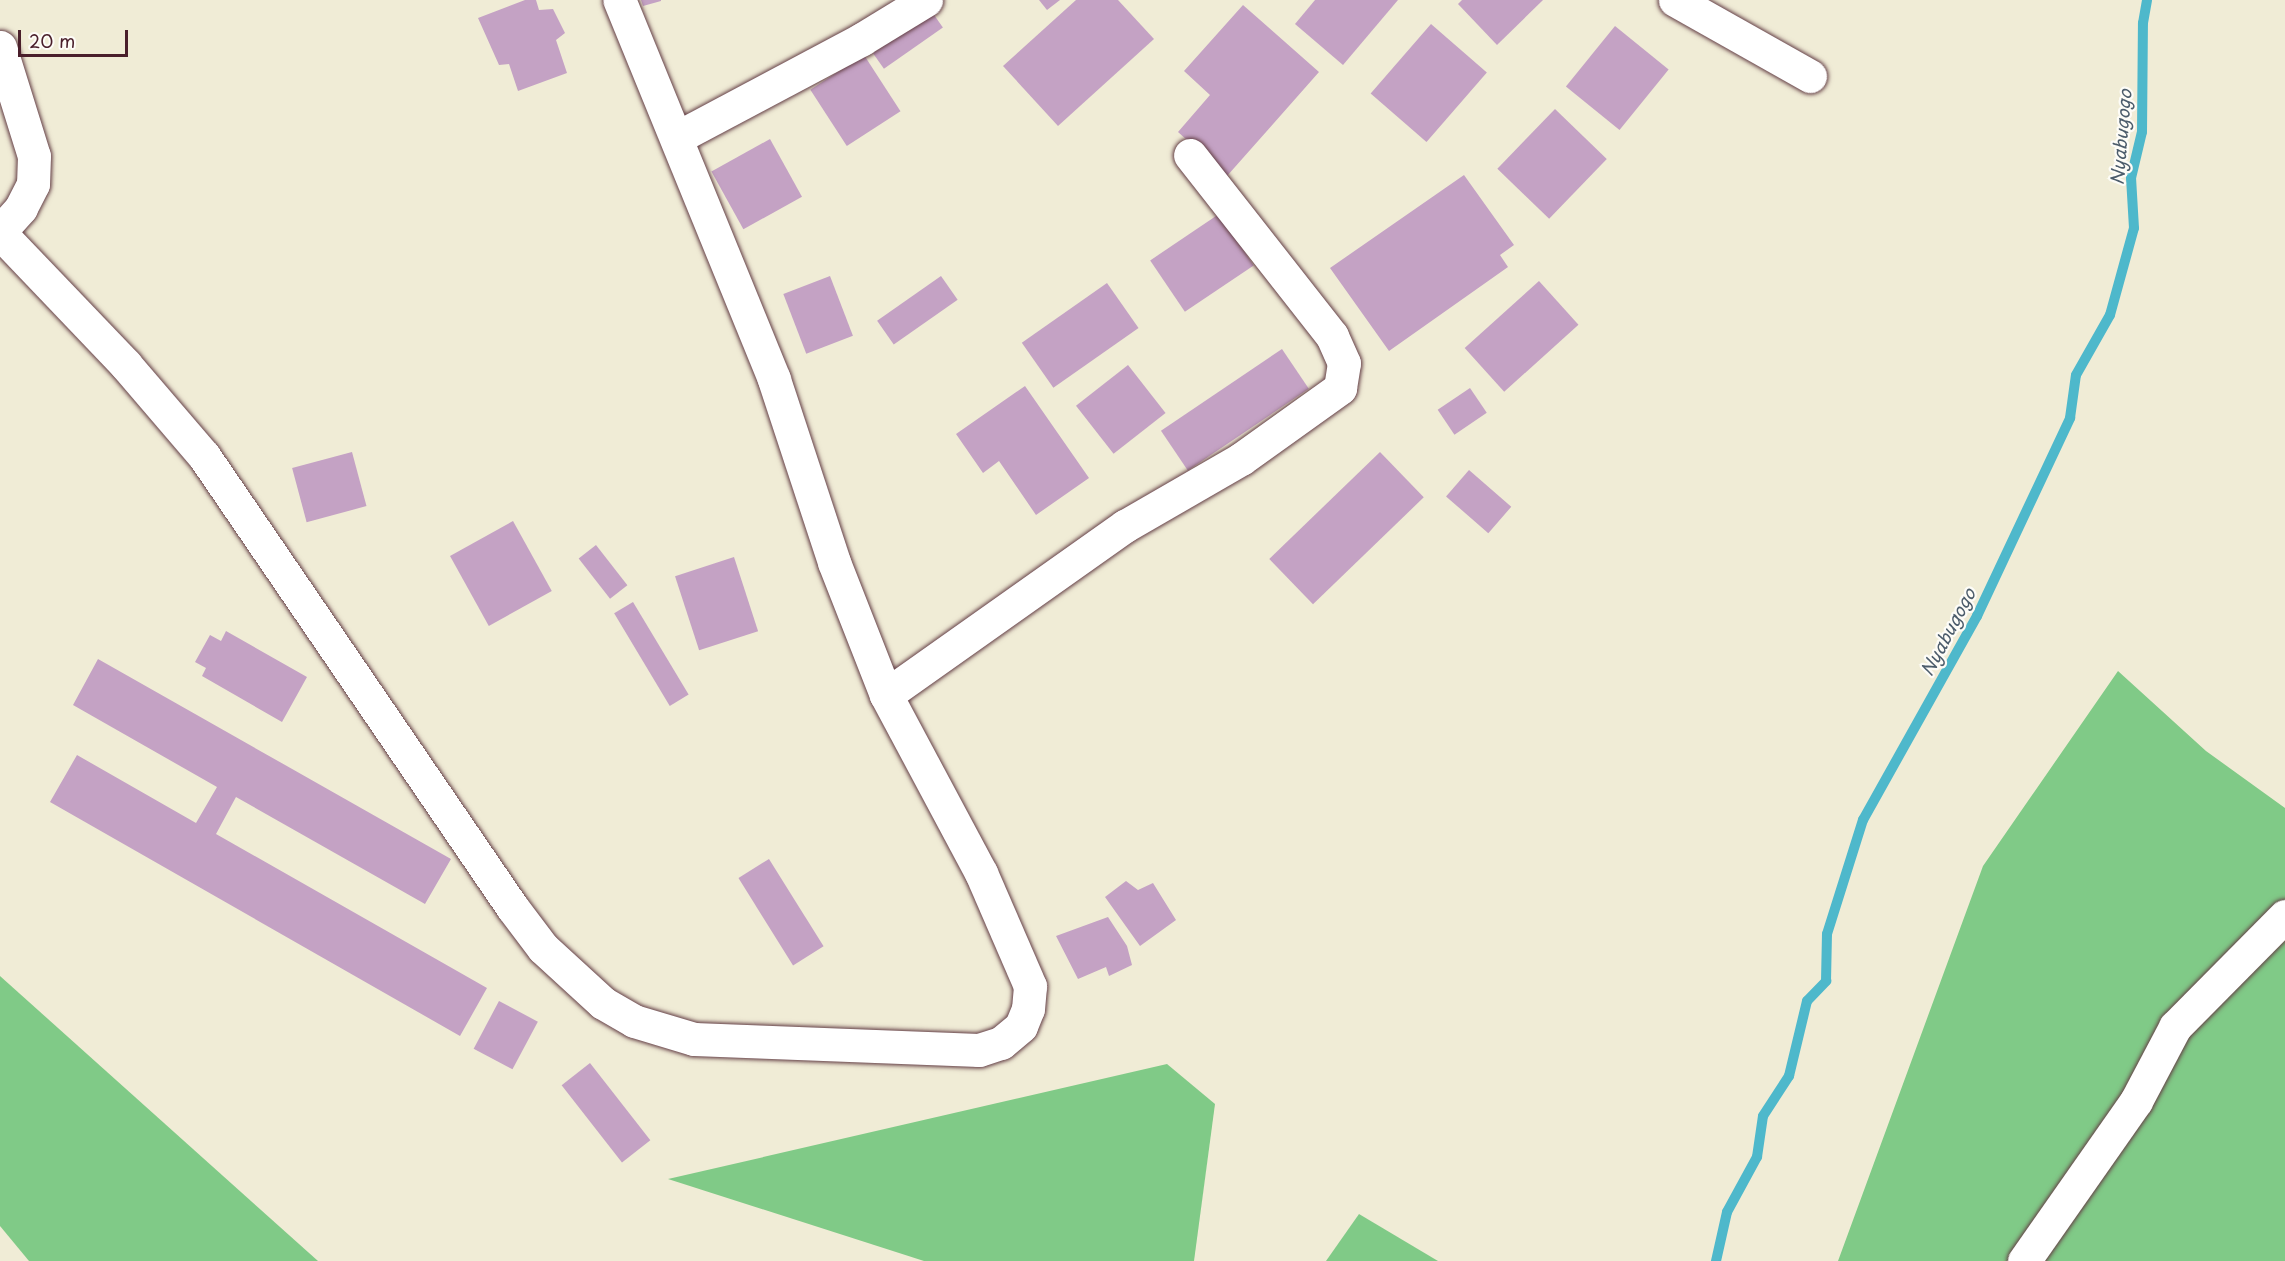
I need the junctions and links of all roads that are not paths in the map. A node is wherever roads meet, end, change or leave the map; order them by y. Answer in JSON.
{"nodes":[{"id":1,"x":619,"y":0,"type":"edge"},
{"id":2,"x":926,"y":0,"type":"edge"},
{"id":3,"x":1675,"y":0,"type":"edge"},
{"id":4,"x":0,"y":47,"type":"edge"},
{"id":5,"x":1810,"y":76,"type":"dead end"},
{"id":6,"x":678,"y":137,"type":"junction"},
{"id":7,"x":1190,"y":155,"type":"dead end"},
{"id":8,"x":0,"y":232,"type":"edge"},
{"id":9,"x":886,"y":695,"type":"junction"},
{"id":10,"x":2285,"y":916,"type":"edge"},
{"id":11,"x":2024,"y":1261,"type":"edge"}],
"edges":[{"from":1,"to":6,"type":"street"},
{"from":2,"to":6,"type":"street"},
{"from":3,"to":5,"type":"street"},
{"from":4,"to":8,"type":"street"},
{"from":6,"to":9,"type":"street"},
{"from":7,"to":9,"type":"street"},
{"from":8,"to":9,"type":"street"},
{"from":10,"to":11,"type":"street"}]}
